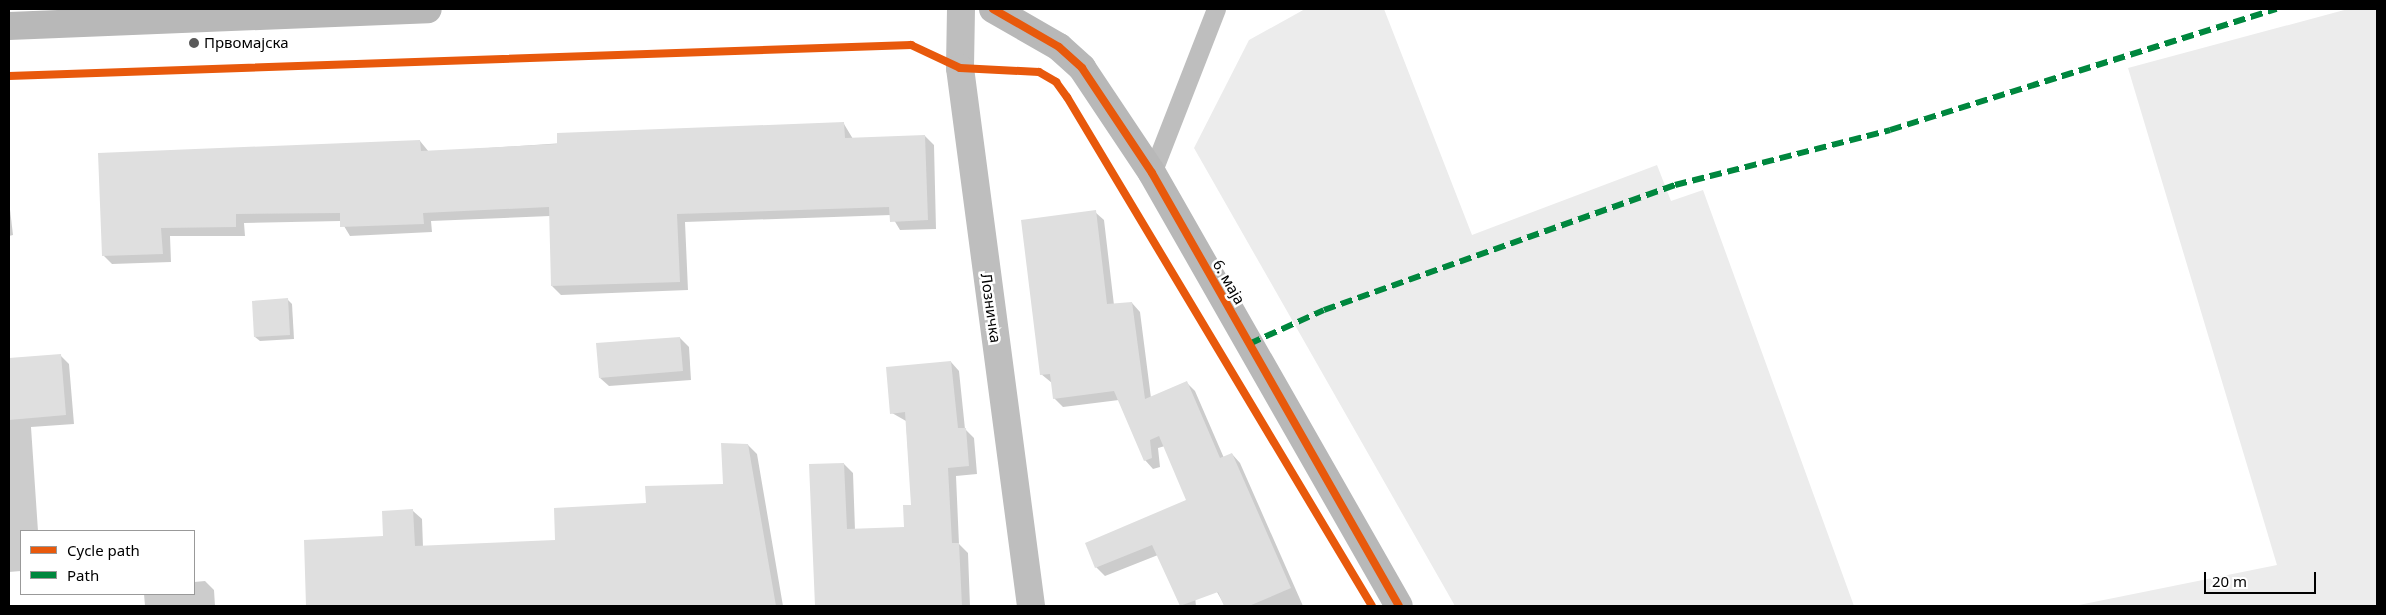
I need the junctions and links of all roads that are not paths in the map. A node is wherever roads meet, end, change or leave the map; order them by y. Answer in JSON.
{"nodes":[{"id":1,"x":428,"y":9,"type":"edge"},
{"id":2,"x":961,"y":9,"type":"edge"},
{"id":3,"x":993,"y":9,"type":"edge"},
{"id":4,"x":1216,"y":9,"type":"edge"},
{"id":5,"x":9,"y":26,"type":"edge"},
{"id":6,"x":1152,"y":173,"type":"junction"},
{"id":7,"x":1031,"y":606,"type":"edge"},
{"id":8,"x":1399,"y":606,"type":"edge"}],
"edges":[{"from":1,"to":5,"type":"street"},
{"from":2,"to":7,"type":"street","name":"Лозничка"},
{"from":3,"to":6,"type":"street","name":"6. маја"},
{"from":4,"to":6,"type":"lane"},
{"from":6,"to":8,"type":"street","name":"6. маја"}]}
